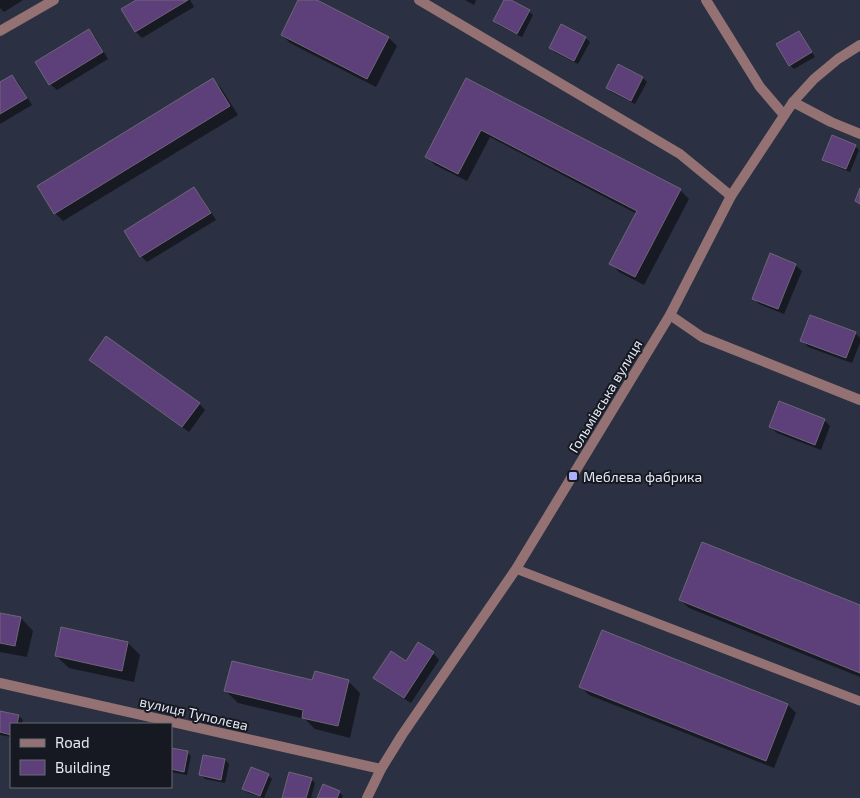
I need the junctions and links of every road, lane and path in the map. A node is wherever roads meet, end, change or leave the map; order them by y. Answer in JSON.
{"nodes":[{"id":1,"x":54,"y":0,"type":"edge"},
{"id":2,"x":419,"y":0,"type":"edge"},
{"id":3,"x":706,"y":0,"type":"edge"},
{"id":4,"x":0,"y":31,"type":"edge"},
{"id":5,"x":860,"y":45,"type":"edge"},
{"id":6,"x":793,"y":102,"type":"junction"},
{"id":7,"x":784,"y":115,"type":"junction"},
{"id":8,"x":860,"y":134,"type":"edge"},
{"id":9,"x":731,"y":196,"type":"junction"},
{"id":10,"x":670,"y":316,"type":"junction"},
{"id":11,"x":860,"y":400,"type":"edge"},
{"id":12,"x":516,"y":569,"type":"junction"},
{"id":13,"x":0,"y":683,"type":"edge"},
{"id":14,"x":860,"y":701,"type":"edge"},
{"id":15,"x":381,"y":769,"type":"junction"},
{"id":16,"x":367,"y":798,"type":"edge"}],
"edges":[{"from":1,"to":4,"type":"street"},
{"from":2,"to":9,"type":"street"},
{"from":3,"to":7,"type":"street"},
{"from":5,"to":6,"type":"street","name":"Гольмівська вулиця"},
{"from":6,"to":7,"type":"street","name":"Гольмівська вулиця"},
{"from":6,"to":8,"type":"street"},
{"from":7,"to":9,"type":"street","name":"Гольмівська вулиця"},
{"from":9,"to":10,"type":"street","name":"Гольмівська вулиця"},
{"from":10,"to":11,"type":"street"},
{"from":10,"to":12,"type":"street","name":"Гольмівська вулиця"},
{"from":12,"to":14,"type":"lane"},
{"from":12,"to":15,"type":"street","name":"Гольмівська вулиця"},
{"from":13,"to":15,"type":"street","name":"вулиця Туполєва"},
{"from":15,"to":16,"type":"street","name":"Гольмівська вулиця"}]}
